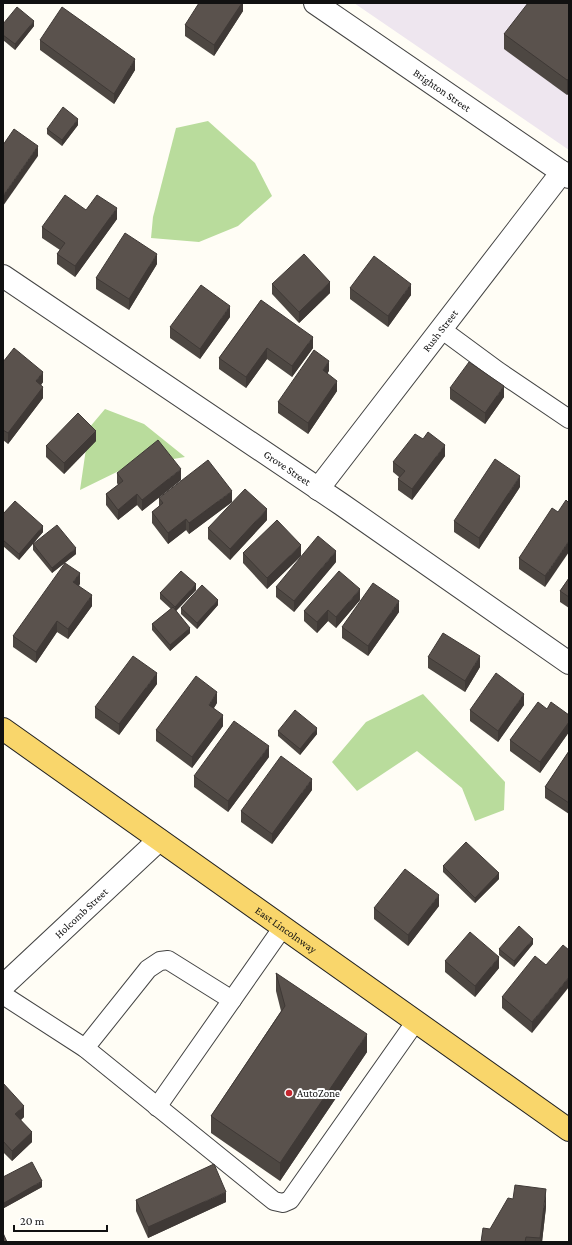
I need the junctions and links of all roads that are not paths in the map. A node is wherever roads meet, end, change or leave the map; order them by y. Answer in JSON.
{"nodes":[{"id":1,"x":314,"y":3,"type":"edge"},
{"id":2,"x":566,"y":174,"type":"edge"},
{"id":3,"x":3,"y":276,"type":"edge"},
{"id":4,"x":441,"y":329,"type":"junction"},
{"id":5,"x":569,"y":419,"type":"edge"},
{"id":6,"x":318,"y":489,"type":"junction"},
{"id":7,"x":569,"y":663,"type":"edge"},
{"id":8,"x":3,"y":729,"type":"edge"},
{"id":9,"x":159,"y":840,"type":"junction"},
{"id":10,"x":283,"y":927,"type":"junction"},
{"id":11,"x":3,"y":986,"type":"edge"},
{"id":12,"x":3,"y":995,"type":"edge"},
{"id":13,"x":232,"y":1000,"type":"junction"},
{"id":14,"x":416,"y":1021,"type":"junction"},
{"id":15,"x":85,"y":1048,"type":"junction"},
{"id":16,"x":157,"y":1107,"type":"junction"},
{"id":17,"x":569,"y":1130,"type":"edge"}],
"edges":[{"from":1,"to":2,"type":"street","name":"Brighton Street"},
{"from":2,"to":4,"type":"street","name":"Rush Street"},
{"from":3,"to":6,"type":"street","name":"Grove Street"},
{"from":4,"to":5,"type":"lane"},
{"from":4,"to":6,"type":"street","name":"Rush Street"},
{"from":6,"to":7,"type":"street","name":"Grove Street"},
{"from":8,"to":9,"type":"main road","name":"East Lincolnway"},
{"from":9,"to":10,"type":"main road","name":"East Lincolnway"},
{"from":9,"to":11,"type":"street","name":"Holcomb Street"},
{"from":10,"to":13,"type":"lane"},
{"from":10,"to":14,"type":"main road","name":"East Lincolnway"},
{"from":12,"to":15,"type":"lane"},
{"from":13,"to":15,"type":"lane"},
{"from":13,"to":16,"type":"lane"},
{"from":14,"to":16,"type":"lane"},
{"from":14,"to":17,"type":"main road","name":"East Lincolnway"},
{"from":15,"to":16,"type":"lane"}]}
